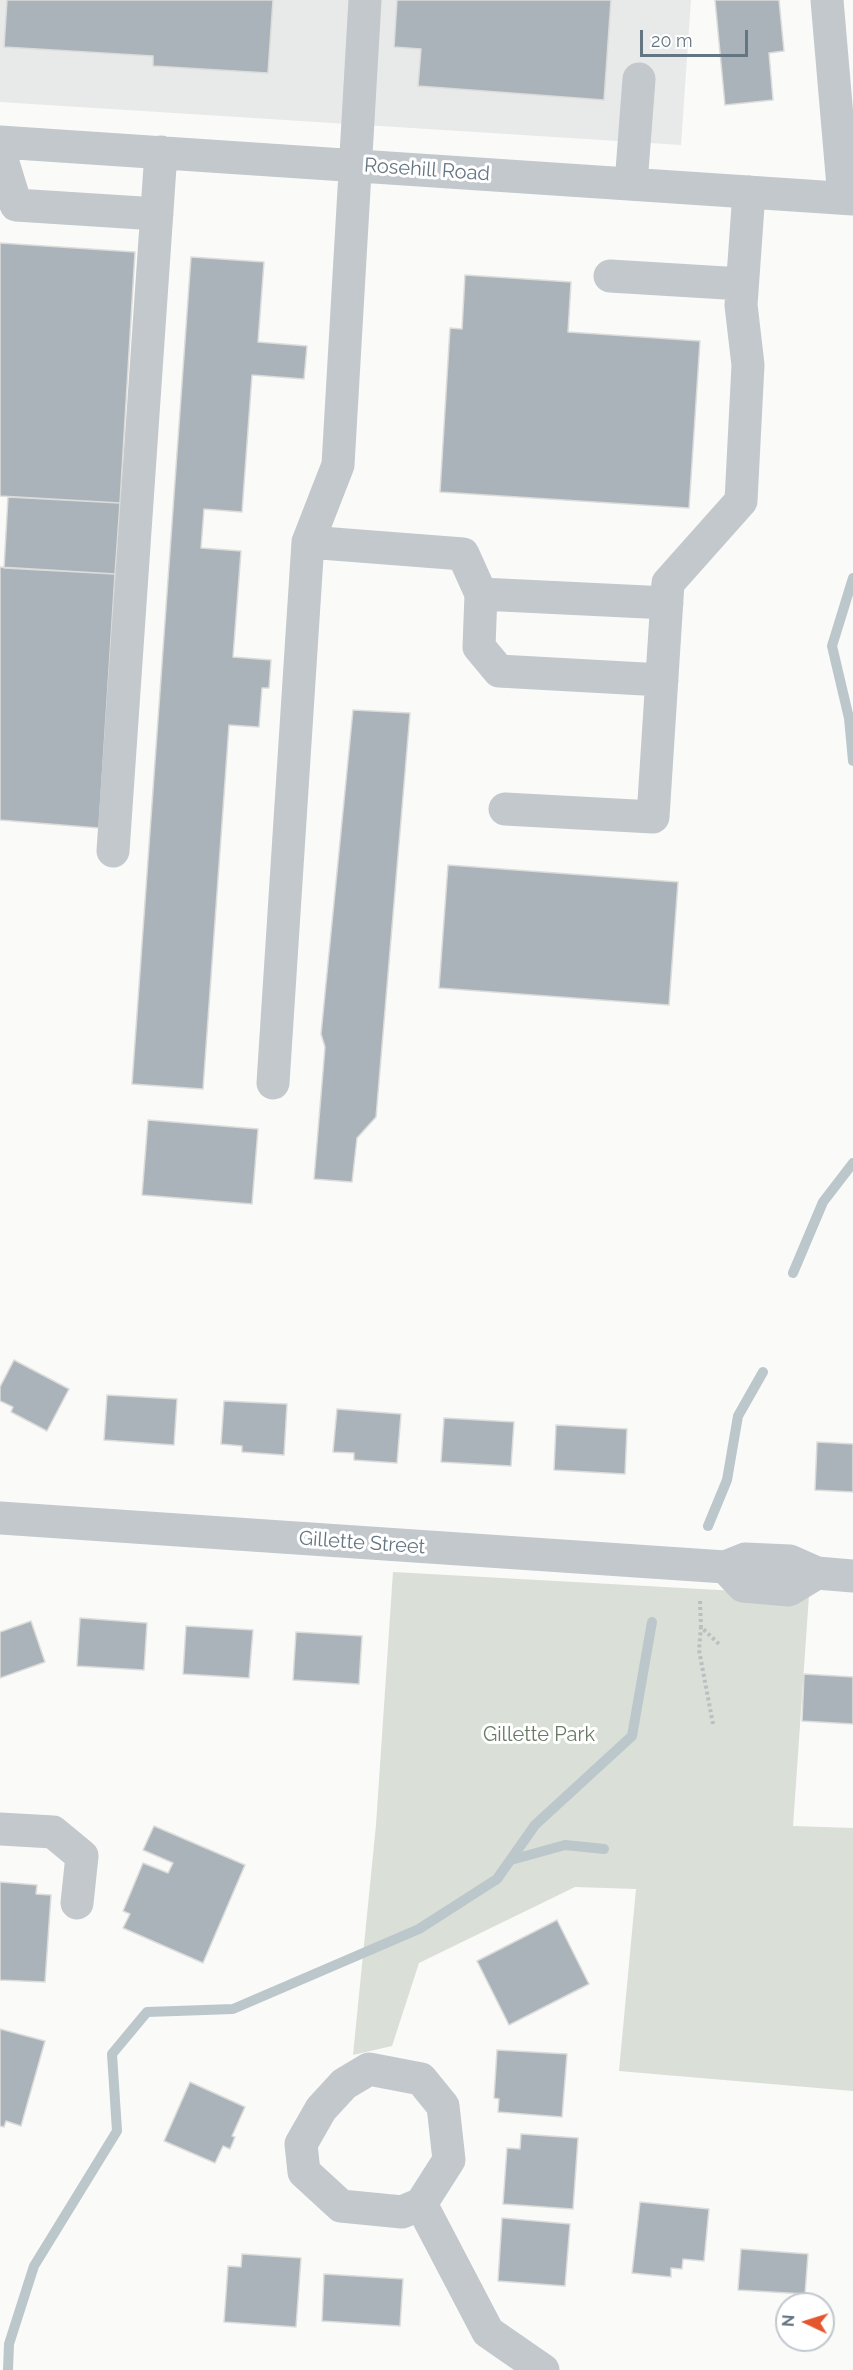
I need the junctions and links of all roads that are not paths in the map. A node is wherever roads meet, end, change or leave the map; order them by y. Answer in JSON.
{"nodes":[{"id":1,"x":365,"y":0,"type":"edge"},
{"id":2,"x":827,"y":0,"type":"edge"},
{"id":3,"x":639,"y":79,"type":"dead end"},
{"id":4,"x":0,"y":142,"type":"edge"},
{"id":5,"x":161,"y":152,"type":"junction"},
{"id":6,"x":0,"y":153,"type":"edge"},
{"id":7,"x":354,"y":165,"type":"junction"},
{"id":8,"x":631,"y":184,"type":"junction"},
{"id":9,"x":749,"y":192,"type":"junction"},
{"id":10,"x":849,"y":198,"type":"edge"},
{"id":11,"x":157,"y":214,"type":"junction"},
{"id":12,"x":610,"y":276,"type":"dead end"},
{"id":13,"x":742,"y":285,"type":"junction"},
{"id":14,"x":308,"y":542,"type":"junction"},
{"id":15,"x":481,"y":594,"type":"junction"},
{"id":16,"x":667,"y":603,"type":"junction"},
{"id":17,"x":662,"y":680,"type":"junction"},
{"id":18,"x":505,"y":809,"type":"dead end"},
{"id":19,"x":113,"y":851,"type":"dead end"},
{"id":20,"x":273,"y":1083,"type":"dead end"},
{"id":21,"x":0,"y":1518,"type":"edge"},
{"id":22,"x":853,"y":1575,"type":"edge"},
{"id":23,"x":0,"y":1829,"type":"edge"},
{"id":24,"x":77,"y":1903,"type":"dead end"},
{"id":25,"x":421,"y":2204,"type":"junction"},
{"id":26,"x":543,"y":2370,"type":"edge"}],
"edges":[{"from":1,"to":7,"type":"street"},
{"from":2,"to":10,"type":"street"},
{"from":3,"to":8,"type":"street"},
{"from":4,"to":5,"type":"street","name":"Rosehill Road"},
{"from":5,"to":7,"type":"street","name":"Rosehill Road"},
{"from":5,"to":11,"type":"street"},
{"from":6,"to":11,"type":"street"},
{"from":7,"to":8,"type":"street","name":"Rosehill Road"},
{"from":7,"to":14,"type":"street"},
{"from":8,"to":9,"type":"street","name":"Rosehill Road"},
{"from":9,"to":10,"type":"street","name":"Rosehill Road"},
{"from":9,"to":13,"type":"street"},
{"from":11,"to":19,"type":"street"},
{"from":12,"to":13,"type":"street"},
{"from":13,"to":16,"type":"street"},
{"from":14,"to":15,"type":"street"},
{"from":14,"to":20,"type":"street"},
{"from":15,"to":16,"type":"street"},
{"from":15,"to":17,"type":"street"},
{"from":16,"to":17,"type":"street"},
{"from":17,"to":18,"type":"street"},
{"from":21,"to":22,"type":"street","name":"Gillette Street"},
{"from":23,"to":24,"type":"street"},
{"from":25,"to":25,"type":"street"},
{"from":25,"to":26,"type":"street"}]}
